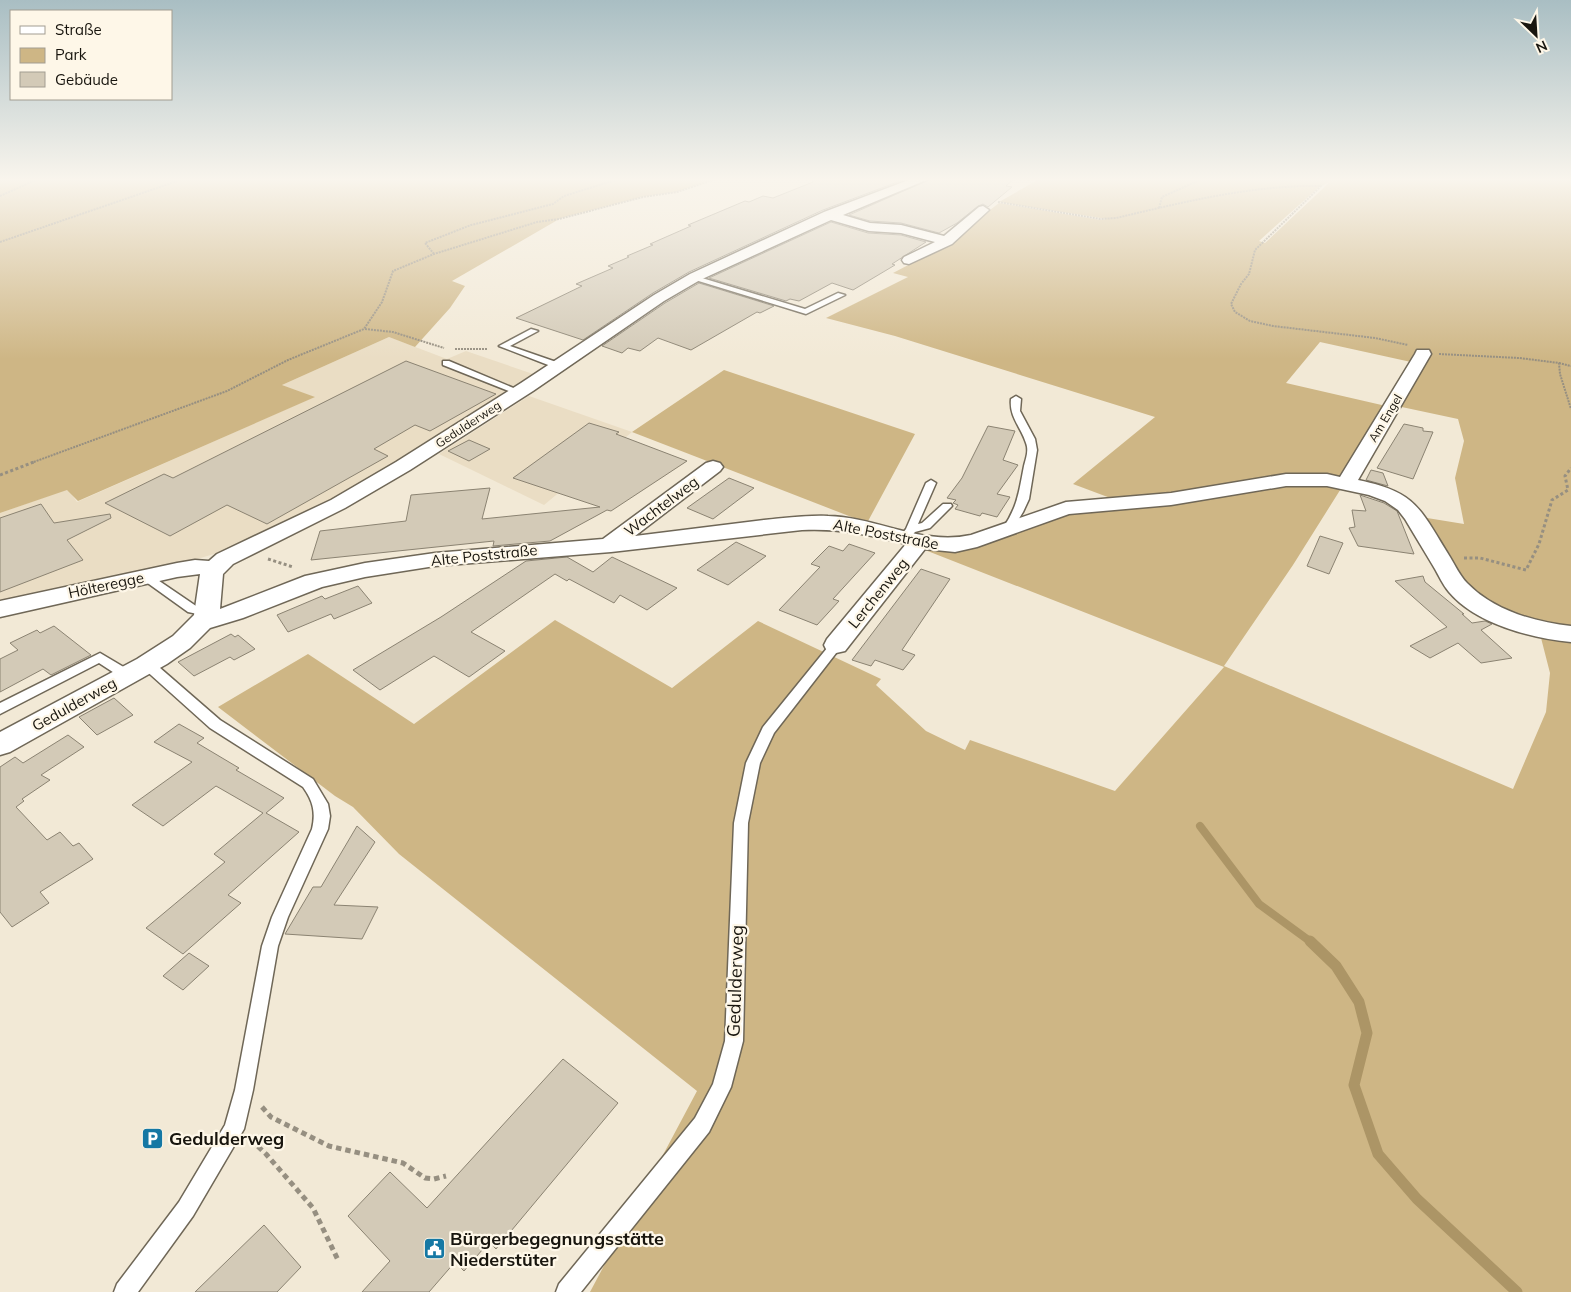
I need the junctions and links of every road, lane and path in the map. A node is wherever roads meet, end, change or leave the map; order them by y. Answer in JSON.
{"nodes":[{"id":1,"x":432,"y":238,"type":"edge"},
{"id":2,"x":485,"y":238,"type":"edge"},
{"id":3,"x":778,"y":238,"type":"edge"},
{"id":4,"x":936,"y":238,"type":"edge"},
{"id":5,"x":950,"y":238,"type":"edge"},
{"id":6,"x":1267,"y":238,"type":"edge"},
{"id":7,"x":947,"y":241,"type":"junction"},
{"id":8,"x":434,"y":254,"type":"junction"},
{"id":9,"x":909,"y":260,"type":"dead end"},
{"id":10,"x":695,"y":278,"type":"junction"},
{"id":11,"x":840,"y":295,"type":"dead end"},
{"id":12,"x":364,"y":329,"type":"junction"},
{"id":13,"x":534,"y":330,"type":"dead end"},
{"id":14,"x":504,"y":346,"type":"junction"},
{"id":15,"x":1424,"y":352,"type":"junction"},
{"id":16,"x":446,"y":363,"type":"dead end"},
{"id":17,"x":1559,"y":363,"type":"junction"},
{"id":18,"x":559,"y":366,"type":"junction"},
{"id":19,"x":1571,"y":366,"type":"edge"},
{"id":20,"x":519,"y":392,"type":"junction"},
{"id":21,"x":1016,"y":399,"type":"dead end"},
{"id":22,"x":1571,"y":409,"type":"edge"},
{"id":23,"x":713,"y":467,"type":"dead end"},
{"id":24,"x":1571,"y":468,"type":"edge"},
{"id":25,"x":0,"y":475,"type":"edge"},
{"id":26,"x":932,"y":482,"type":"dead end"},
{"id":27,"x":1346,"y":483,"type":"junction"},
{"id":28,"x":947,"y":506,"type":"dead end"},
{"id":29,"x":1008,"y":528,"type":"junction"},
{"id":30,"x":912,"y":535,"type":"junction"},
{"id":31,"x":609,"y":545,"type":"junction"},
{"id":32,"x":1438,"y":557,"type":"junction"},
{"id":33,"x":270,"y":560,"type":"dead end"},
{"id":34,"x":286,"y":564,"type":"dead end"},
{"id":35,"x":214,"y":568,"type":"junction"},
{"id":36,"x":146,"y":576,"type":"junction"},
{"id":37,"x":0,"y":609,"type":"edge"},
{"id":38,"x":204,"y":617,"type":"junction"},
{"id":39,"x":1571,"y":634,"type":"edge"},
{"id":40,"x":836,"y":645,"type":"joint"},
{"id":41,"x":137,"y":670,"type":"junction"},
{"id":42,"x":0,"y":709,"type":"edge"},
{"id":43,"x":0,"y":745,"type":"edge"},
{"id":44,"x":244,"y":1090,"type":"junction"},
{"id":45,"x":234,"y":1128,"type":"junction"},
{"id":46,"x":446,"y":1176,"type":"dead end"},
{"id":47,"x":338,"y":1260,"type":"dead end"},
{"id":48,"x":125,"y":1292,"type":"edge"},
{"id":49,"x":567,"y":1292,"type":"edge"}],
"edges":[{"from":1,"to":8,"type":"path"},
{"from":2,"to":8,"type":"path"},
{"from":3,"to":10,"type":"street","name":"Gedulderweg"},
{"from":4,"to":7,"type":"street"},
{"from":5,"to":7,"type":"street"},
{"from":6,"to":15,"type":"path"},
{"from":7,"to":9,"type":"street"},
{"from":8,"to":12,"type":"path"},
{"from":10,"to":11,"type":"lane"},
{"from":10,"to":18,"type":"street","name":"Gedulderweg"},
{"from":12,"to":14,"type":"path"},
{"from":12,"to":25,"type":"path"},
{"from":13,"to":14,"type":"lane"},
{"from":14,"to":18,"type":"lane"},
{"from":15,"to":17,"type":"path"},
{"from":15,"to":27,"type":"street","name":"Am Engel"},
{"from":16,"to":20,"type":"lane"},
{"from":17,"to":19,"type":"path"},
{"from":17,"to":22,"type":"path"},
{"from":18,"to":20,"type":"street","name":"Gedulderweg"},
{"from":20,"to":35,"type":"street","name":"Gedulderweg"},
{"from":21,"to":29,"type":"lane"},
{"from":23,"to":31,"type":"street","name":"Wachtelweg"},
{"from":24,"to":32,"type":"path"},
{"from":26,"to":30,"type":"lane"},
{"from":27,"to":29,"type":"street","name":"Alte Poststraße"},
{"from":27,"to":32,"type":"street","name":"Alte Poststraße"},
{"from":28,"to":30,"type":"lane"},
{"from":29,"to":30,"type":"street","name":"Alte Poststraße"},
{"from":30,"to":31,"type":"street","name":"Alte Poststraße"},
{"from":30,"to":40,"type":"street","name":"Lerchenweg"},
{"from":31,"to":38,"type":"street","name":"Alte Poststraße"},
{"from":32,"to":39,"type":"street","name":"Alte Poststraße"},
{"from":33,"to":34,"type":"path"},
{"from":35,"to":36,"type":"street","name":"Hölteregge"},
{"from":35,"to":38,"type":"street"},
{"from":36,"to":37,"type":"street","name":"Hölteregge"},
{"from":36,"to":38,"type":"lane"},
{"from":38,"to":41,"type":"street","name":"Gedulderweg"},
{"from":40,"to":49,"type":"lane","name":"Gedulderweg"},
{"from":41,"to":42,"type":"lane"},
{"from":41,"to":43,"type":"street","name":"Gedulderweg"},
{"from":41,"to":44,"type":"lane"},
{"from":44,"to":45,"type":"lane"},
{"from":44,"to":46,"type":"path"},
{"from":45,"to":47,"type":"path"},
{"from":45,"to":48,"type":"lane"}]}
